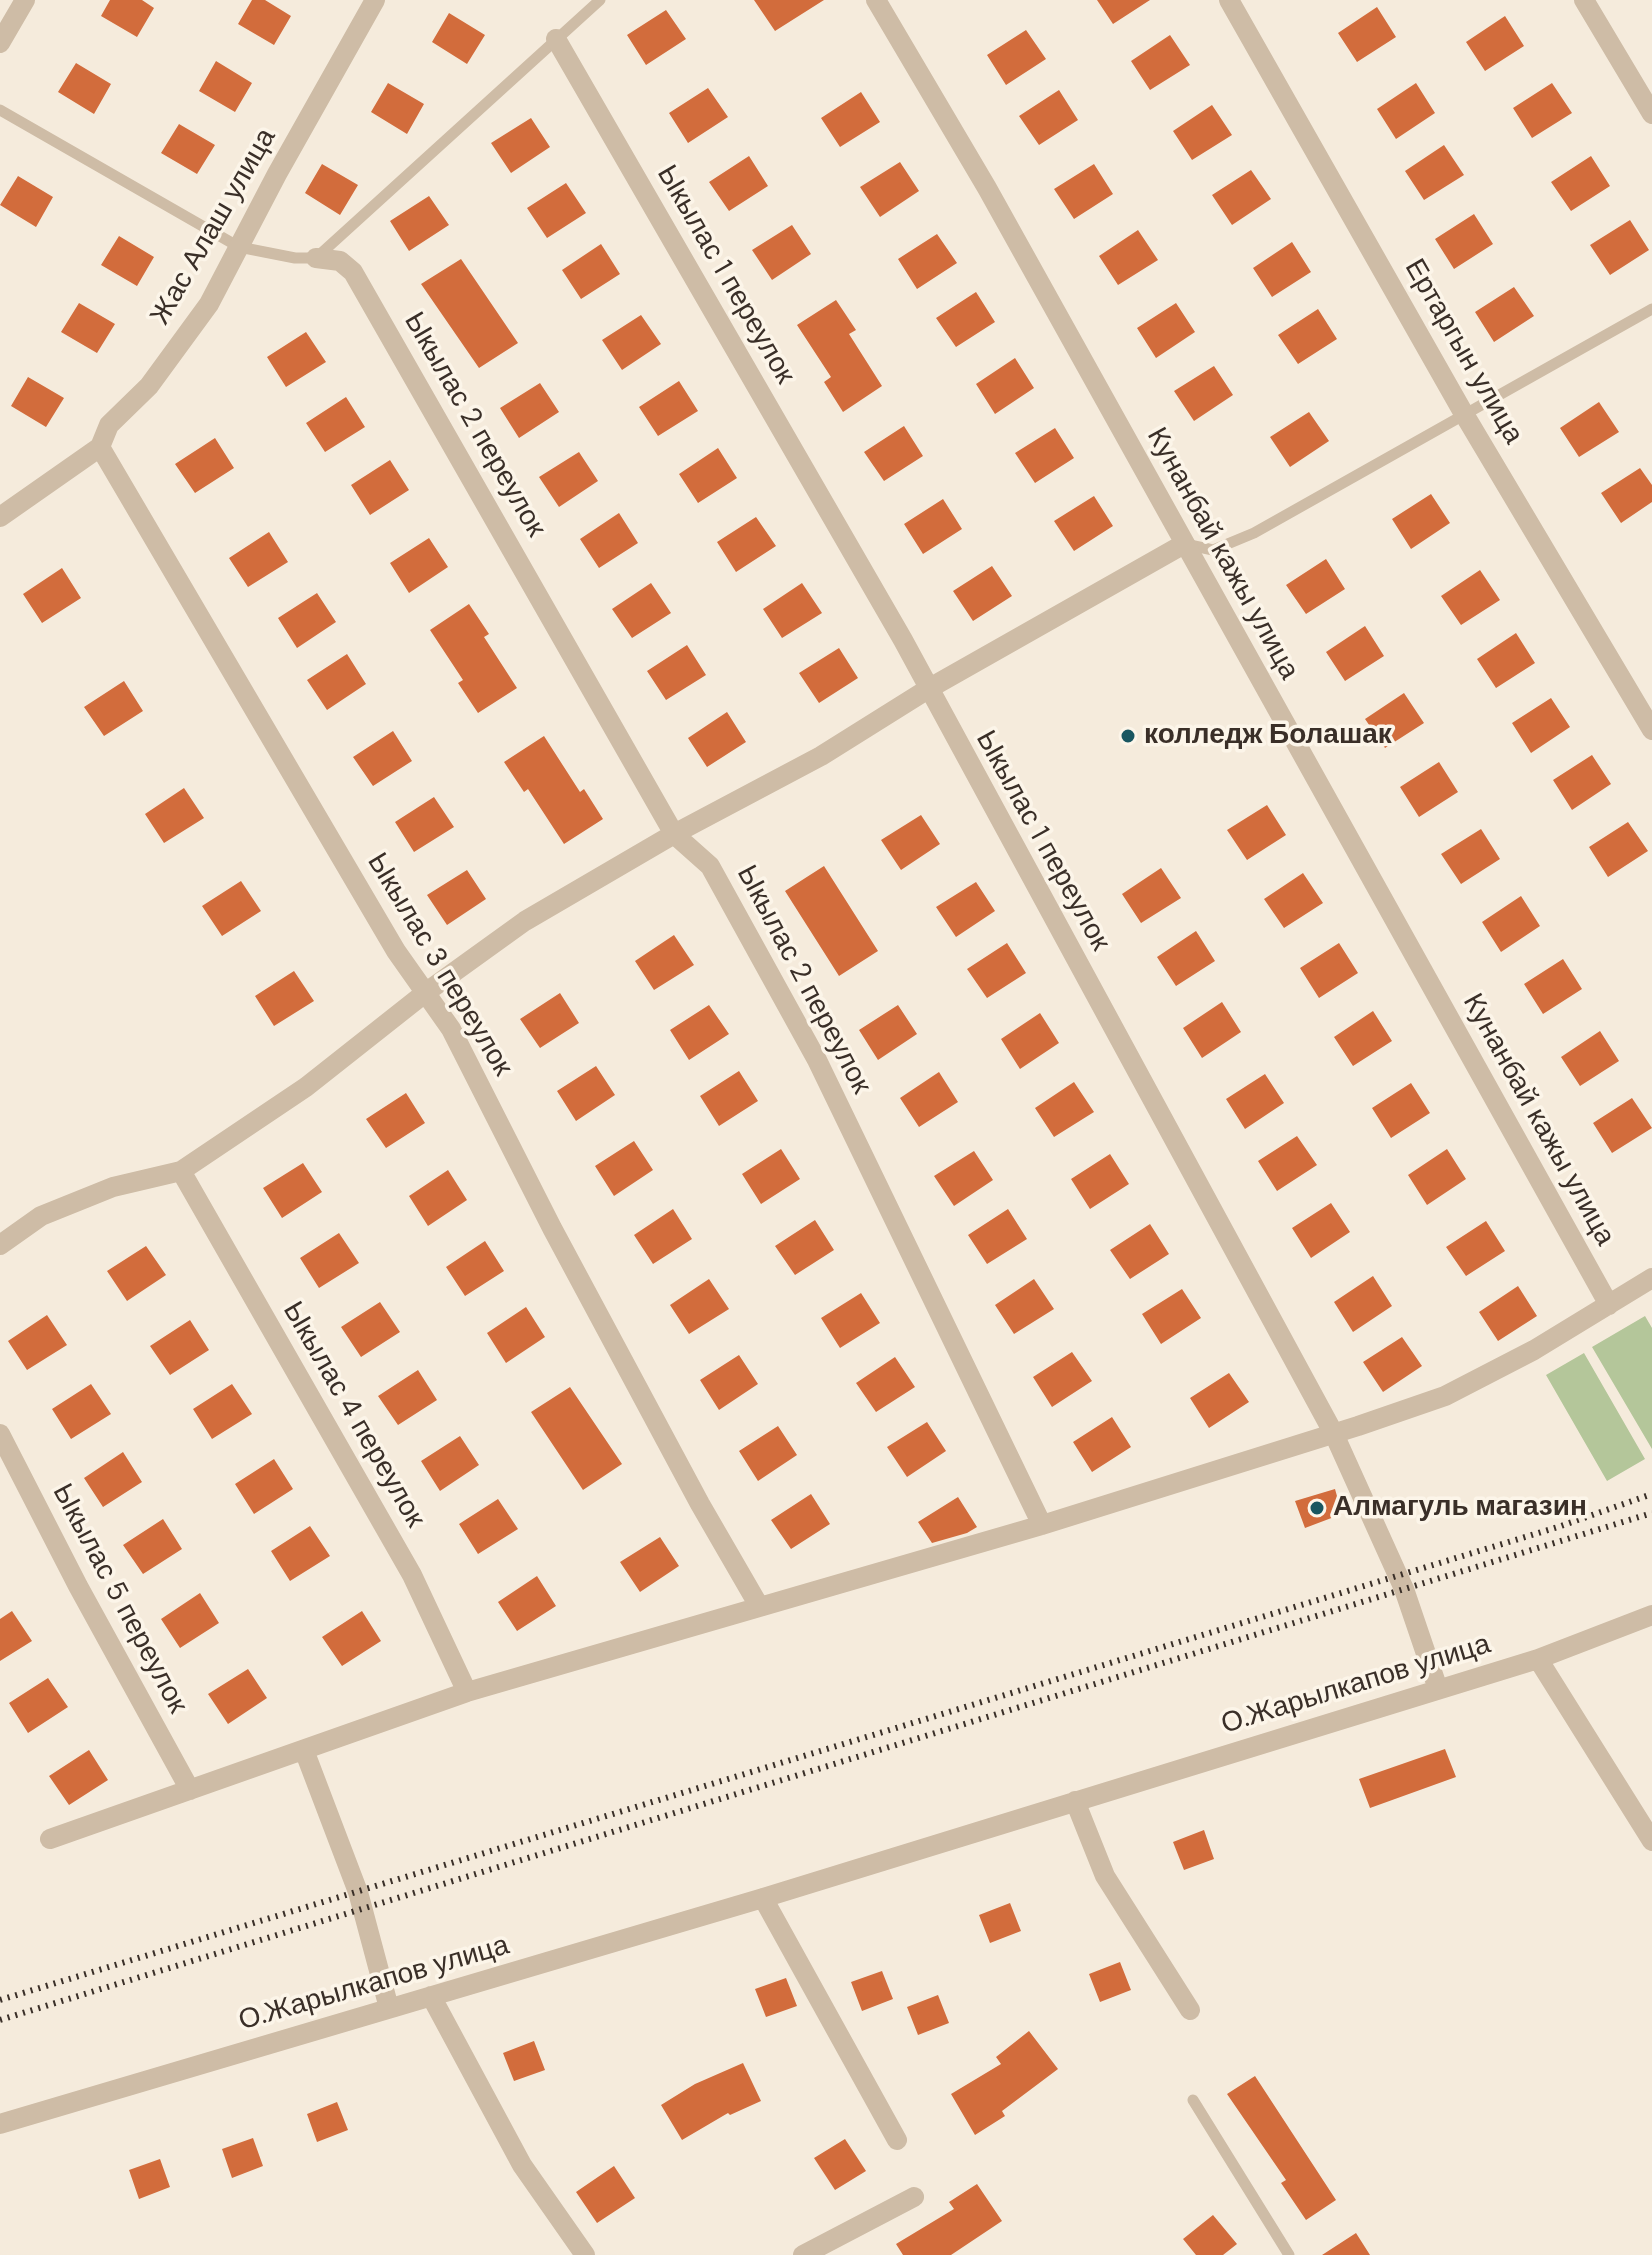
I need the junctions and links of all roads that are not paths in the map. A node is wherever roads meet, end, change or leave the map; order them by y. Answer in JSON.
{"nodes":[{"id":1,"x":25,"y":0,"type":"edge"},
{"id":2,"x":375,"y":0,"type":"edge"},
{"id":3,"x":600,"y":0,"type":"edge"},
{"id":4,"x":876,"y":0,"type":"edge"},
{"id":5,"x":1229,"y":0,"type":"edge"},
{"id":6,"x":1584,"y":0,"type":"edge"},
{"id":7,"x":556,"y":39,"type":"junction"},
{"id":8,"x":0,"y":43,"type":"edge"},
{"id":9,"x":0,"y":110,"type":"edge"},
{"id":10,"x":1652,"y":114,"type":"edge"},
{"id":11,"x":239,"y":247,"type":"junction"},
{"id":12,"x":316,"y":258,"type":"junction"},
{"id":13,"x":1652,"y":309,"type":"edge"},
{"id":14,"x":1464,"y":414,"type":"junction"},
{"id":15,"x":100,"y":447,"type":"junction"},
{"id":16,"x":0,"y":517,"type":"edge"},
{"id":17,"x":1184,"y":544,"type":"junction"},
{"id":18,"x":928,"y":689,"type":"junction"},
{"id":19,"x":1652,"y":730,"type":"edge"},
{"id":20,"x":674,"y":834,"type":"junction"},
{"id":21,"x":425,"y":993,"type":"junction"},
{"id":22,"x":181,"y":1171,"type":"junction"},
{"id":23,"x":0,"y":1245,"type":"edge"},
{"id":24,"x":1652,"y":1278,"type":"edge"},
{"id":25,"x":1609,"y":1305,"type":"junction"},
{"id":26,"x":0,"y":1434,"type":"edge"},
{"id":27,"x":1334,"y":1434,"type":"junction"},
{"id":28,"x":1042,"y":1525,"type":"junction"},
{"id":29,"x":759,"y":1606,"type":"junction"},
{"id":30,"x":1652,"y":1615,"type":"edge"},
{"id":31,"x":1538,"y":1659,"type":"junction"},
{"id":32,"x":1438,"y":1689,"type":"junction"},
{"id":33,"x":467,"y":1692,"type":"junction"},
{"id":34,"x":304,"y":1750,"type":"junction"},
{"id":35,"x":190,"y":1790,"type":"junction"},
{"id":36,"x":1075,"y":1801,"type":"junction"},
{"id":37,"x":50,"y":1839,"type":"dead end"},
{"id":38,"x":1652,"y":1841,"type":"edge"},
{"id":39,"x":763,"y":1898,"type":"junction"},
{"id":40,"x":431,"y":1996,"type":"junction"},
{"id":41,"x":389,"y":2008,"type":"junction"},
{"id":42,"x":1190,"y":2010,"type":"dead end"},
{"id":43,"x":1193,"y":2100,"type":"dead end"},
{"id":44,"x":0,"y":2124,"type":"edge"},
{"id":45,"x":897,"y":2140,"type":"dead end"},
{"id":46,"x":914,"y":2197,"type":"dead end"},
{"id":47,"x":585,"y":2255,"type":"edge"},
{"id":48,"x":803,"y":2255,"type":"edge"},
{"id":49,"x":1289,"y":2255,"type":"edge"}],
"edges":[{"from":1,"to":8,"type":"street"},
{"from":2,"to":11,"type":"street","name":"Жас Алаш улица"},
{"from":3,"to":7,"type":"lane"},
{"from":4,"to":17,"type":"street","name":"Кунанбай кажы улица"},
{"from":5,"to":14,"type":"street","name":"Ертаргын улица"},
{"from":6,"to":10,"type":"street"},
{"from":7,"to":12,"type":"lane"},
{"from":7,"to":18,"type":"street","name":"Ыкылас 1 переулок"},
{"from":9,"to":11,"type":"lane"},
{"from":11,"to":12,"type":"lane"},
{"from":11,"to":15,"type":"street","name":"Жас Алаш улица"},
{"from":12,"to":20,"type":"street","name":"Ыкылас 2 переулок"},
{"from":13,"to":14,"type":"lane"},
{"from":14,"to":17,"type":"lane"},
{"from":14,"to":19,"type":"street","name":"Ертаргын улица"},
{"from":15,"to":16,"type":"street","name":"Жас Алаш улица"},
{"from":15,"to":21,"type":"street","name":"Ыкылас 3 переулок"},
{"from":17,"to":18,"type":"street"},
{"from":17,"to":25,"type":"street","name":"Кунанбай кажы улица"},
{"from":18,"to":20,"type":"street"},
{"from":18,"to":27,"type":"street","name":"Ыкылас 1 переулок"},
{"from":20,"to":21,"type":"street"},
{"from":20,"to":28,"type":"street","name":"Ыкылас 2 переулок"},
{"from":21,"to":22,"type":"street"},
{"from":21,"to":29,"type":"street","name":"Ыкылас 3 переулок"},
{"from":22,"to":23,"type":"street"},
{"from":22,"to":33,"type":"street","name":"Ыкылас 4 переулок"},
{"from":24,"to":25,"type":"street"},
{"from":25,"to":27,"type":"street"},
{"from":26,"to":35,"type":"street","name":"Ыкылас 5 переулок"},
{"from":27,"to":28,"type":"street"},
{"from":27,"to":32,"type":"street","name":"Ыкылас 1 переулок"},
{"from":28,"to":29,"type":"street"},
{"from":29,"to":33,"type":"street"},
{"from":30,"to":31,"type":"street","name":"О.Жарылкапов улица"},
{"from":31,"to":32,"type":"street","name":"О.Жарылкапов улица"},
{"from":31,"to":38,"type":"street"},
{"from":32,"to":36,"type":"street","name":"О.Жарылкапов улица"},
{"from":33,"to":34,"type":"street"},
{"from":34,"to":35,"type":"street"},
{"from":34,"to":41,"type":"street"},
{"from":35,"to":37,"type":"street"},
{"from":36,"to":39,"type":"street","name":"О.Жарылкапов улица"},
{"from":36,"to":42,"type":"street"},
{"from":39,"to":40,"type":"street","name":"О.Жарылкапов улица"},
{"from":39,"to":45,"type":"street"},
{"from":40,"to":41,"type":"street","name":"О.Жарылкапов улица"},
{"from":40,"to":47,"type":"street"},
{"from":41,"to":44,"type":"street","name":"О.Жарылкапов улица"},
{"from":43,"to":49,"type":"lane"},
{"from":46,"to":48,"type":"street"}]}
